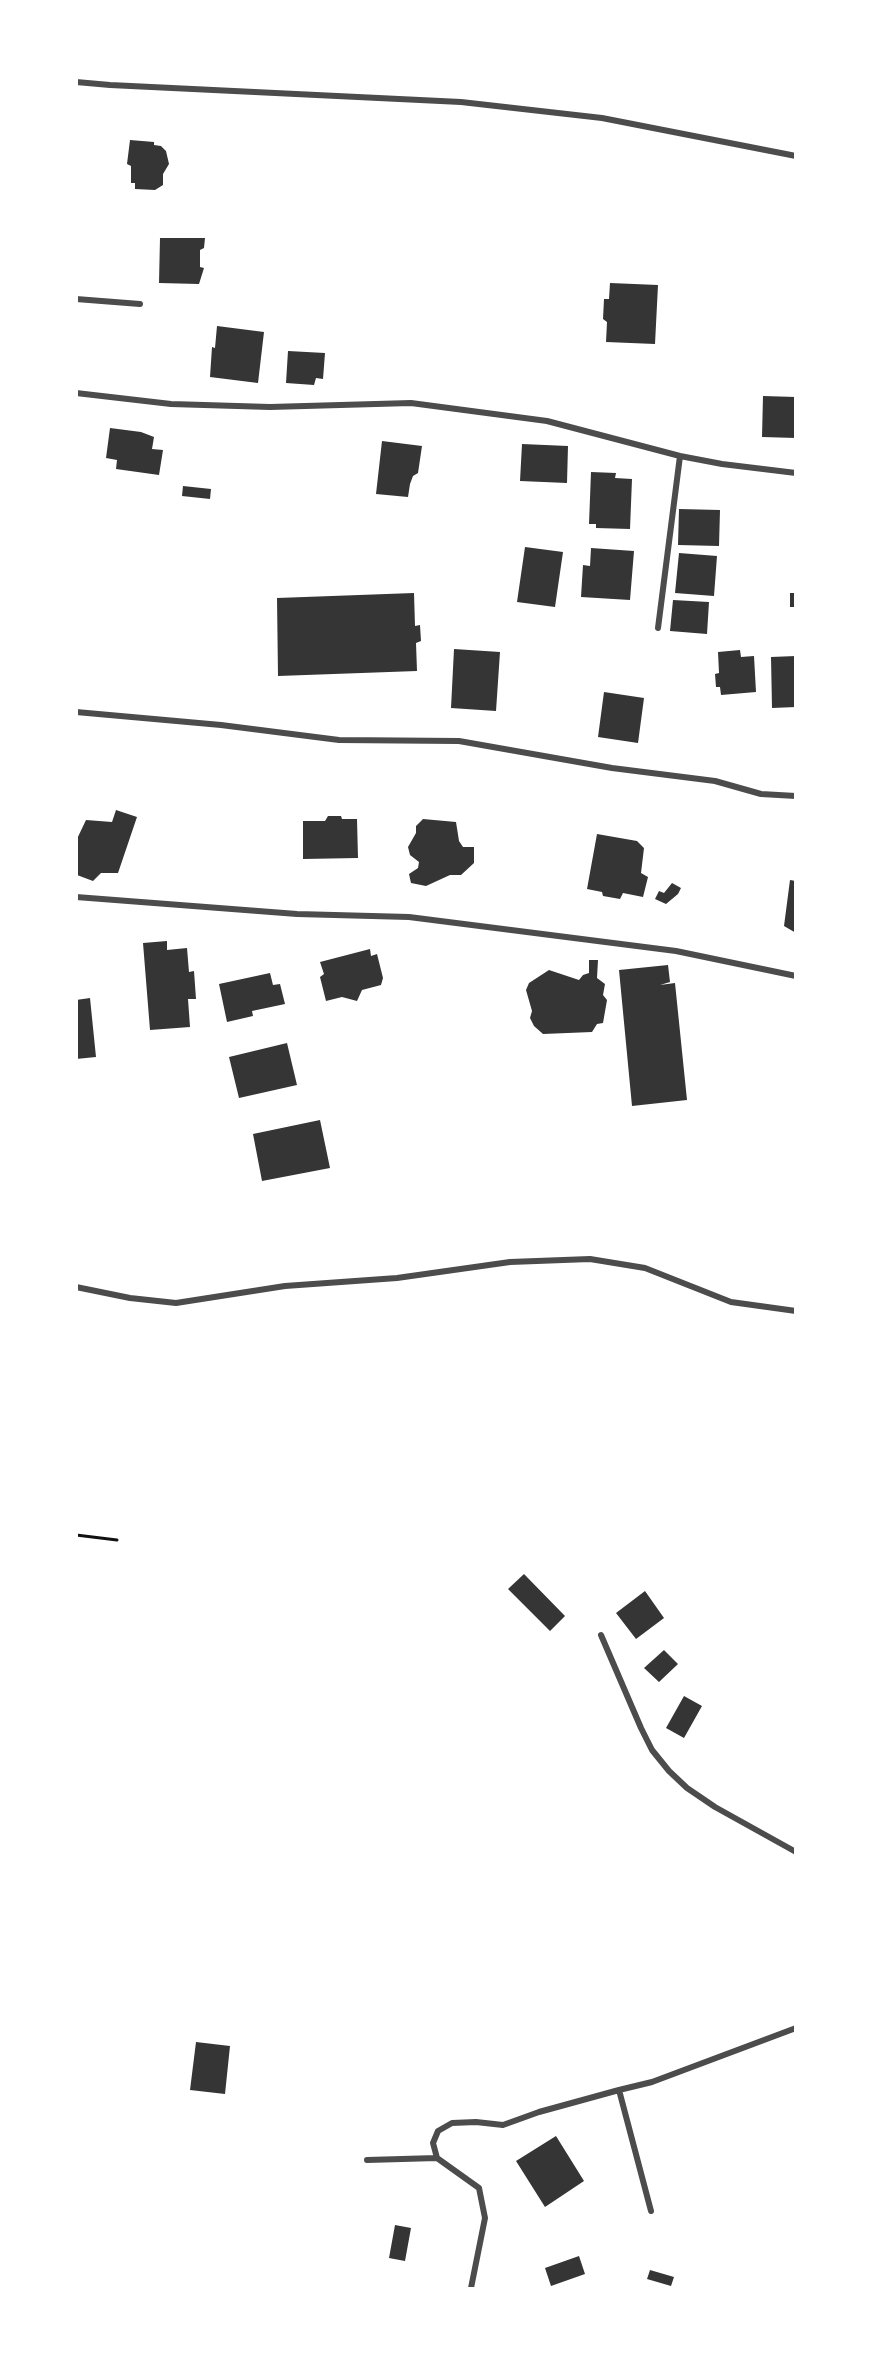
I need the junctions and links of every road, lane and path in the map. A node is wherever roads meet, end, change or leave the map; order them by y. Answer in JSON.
{"nodes":[{"id":1,"x":76,"y":82,"type":"edge"},
{"id":2,"x":795,"y":156,"type":"edge"},
{"id":3,"x":76,"y":299,"type":"edge"},
{"id":4,"x":140,"y":304,"type":"dead end"},
{"id":5,"x":76,"y":393,"type":"edge"},
{"id":6,"x":680,"y":456,"type":"junction"},
{"id":7,"x":795,"y":473,"type":"edge"},
{"id":8,"x":658,"y":628,"type":"dead end"},
{"id":9,"x":76,"y":712,"type":"edge"},
{"id":10,"x":795,"y":796,"type":"edge"},
{"id":11,"x":76,"y":897,"type":"edge"},
{"id":12,"x":795,"y":976,"type":"edge"},
{"id":13,"x":76,"y":1287,"type":"edge"},
{"id":14,"x":795,"y":1311,"type":"edge"},
{"id":15,"x":76,"y":1535,"type":"edge"},
{"id":16,"x":117,"y":1540,"type":"dead end"},
{"id":17,"x":601,"y":1635,"type":"dead end"},
{"id":18,"x":795,"y":1851,"type":"edge"},
{"id":19,"x":795,"y":2028,"type":"edge"},
{"id":20,"x":619,"y":2090,"type":"junction"},
{"id":21,"x":437,"y":2158,"type":"junction"},
{"id":22,"x":367,"y":2160,"type":"dead end"},
{"id":23,"x":651,"y":2211,"type":"dead end"},
{"id":24,"x":471,"y":2289,"type":"edge"}],
"edges":[{"from":1,"to":2,"type":"street"},
{"from":3,"to":4,"type":"street"},
{"from":5,"to":6,"type":"street"},
{"from":6,"to":7,"type":"street"},
{"from":6,"to":8,"type":"street"},
{"from":9,"to":10,"type":"street"},
{"from":11,"to":12,"type":"street"},
{"from":13,"to":14,"type":"street"},
{"from":15,"to":16,"type":"path"},
{"from":17,"to":18,"type":"street"},
{"from":19,"to":20,"type":"street"},
{"from":20,"to":21,"type":"street"},
{"from":20,"to":23,"type":"street"},
{"from":21,"to":22,"type":"street"},
{"from":21,"to":24,"type":"street"}]}
